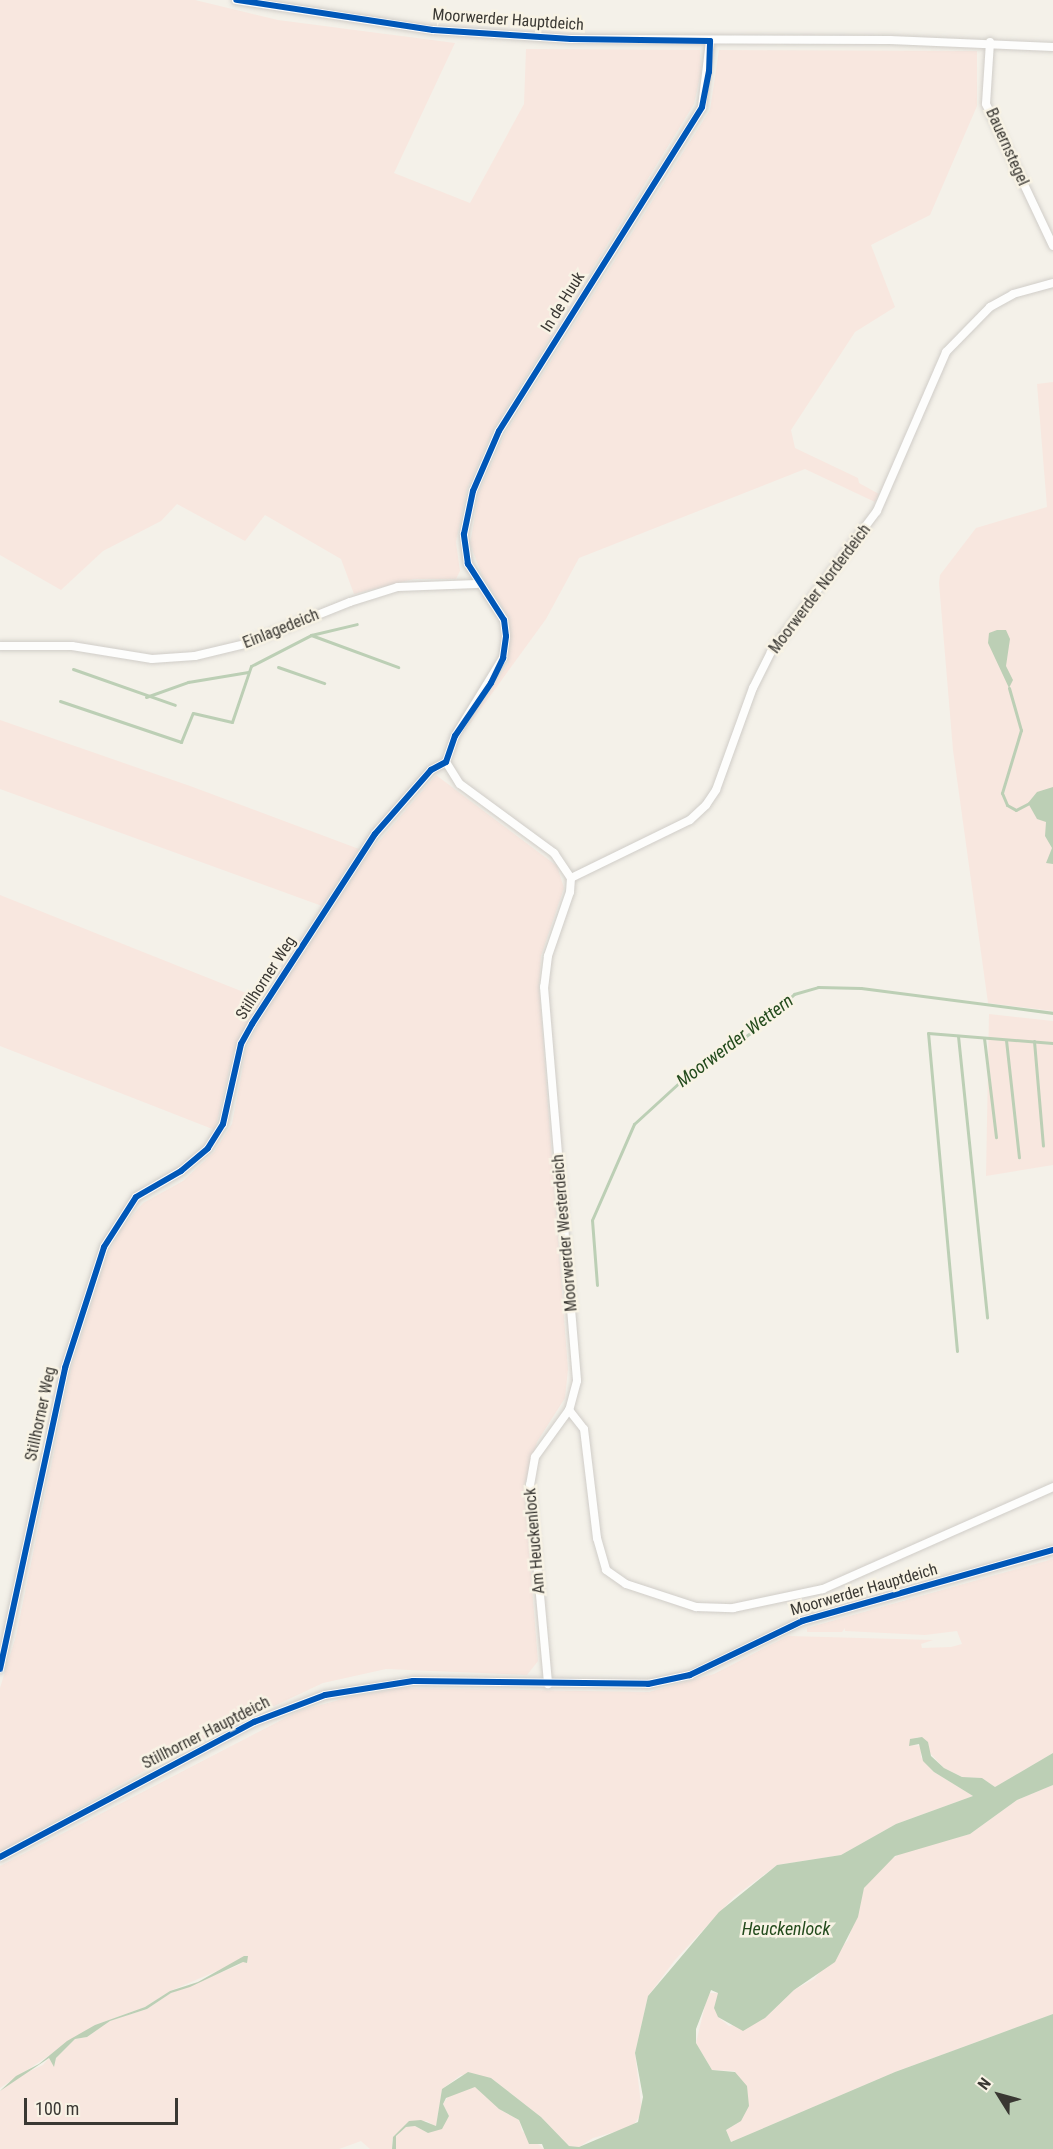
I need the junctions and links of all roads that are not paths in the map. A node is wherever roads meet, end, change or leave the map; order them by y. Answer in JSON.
{"nodes":[{"id":1,"x":236,"y":0,"type":"edge"},
{"id":2,"x":710,"y":41,"type":"junction"},
{"id":3,"x":990,"y":42,"type":"junction"},
{"id":4,"x":1053,"y":47,"type":"edge"},
{"id":5,"x":1053,"y":246,"type":"edge"},
{"id":6,"x":1053,"y":283,"type":"edge"},
{"id":7,"x":477,"y":584,"type":"junction"},
{"id":8,"x":0,"y":646,"type":"edge"},
{"id":9,"x":446,"y":762,"type":"junction"},
{"id":10,"x":571,"y":878,"type":"junction"},
{"id":11,"x":569,"y":1410,"type":"junction"},
{"id":12,"x":1053,"y":1487,"type":"edge"},
{"id":13,"x":1053,"y":1550,"type":"edge"},
{"id":14,"x":0,"y":1669,"type":"edge"},
{"id":15,"x":548,"y":1684,"type":"junction"},
{"id":16,"x":0,"y":1857,"type":"edge"}],
"edges":[{"from":1,"to":2,"type":"street","name":"Moorwerder Hauptdeich"},
{"from":2,"to":3,"type":"street","name":"Moorwerder Hauptdeich"},
{"from":2,"to":7,"type":"street","name":"In de Huuk"},
{"from":3,"to":4,"type":"street","name":"Moorwerder Hauptdeich"},
{"from":3,"to":5,"type":"street","name":"Bauernstegel"},
{"from":6,"to":10,"type":"street","name":"Moorwerder Norderdeich"},
{"from":7,"to":8,"type":"street","name":"Einlagedeich"},
{"from":7,"to":9,"type":"street"},
{"from":9,"to":10,"type":"street"},
{"from":9,"to":14,"type":"street","name":"Stillhorner Weg"},
{"from":10,"to":11,"type":"street","name":"Moorwerder Westerdeich"},
{"from":11,"to":12,"type":"street"},
{"from":11,"to":15,"type":"street","name":"Am Heuckenlock"},
{"from":13,"to":15,"type":"street","name":"Moorwerder Hauptdeich"},
{"from":15,"to":16,"type":"street","name":"Stillhorner Hauptdeich"}]}
